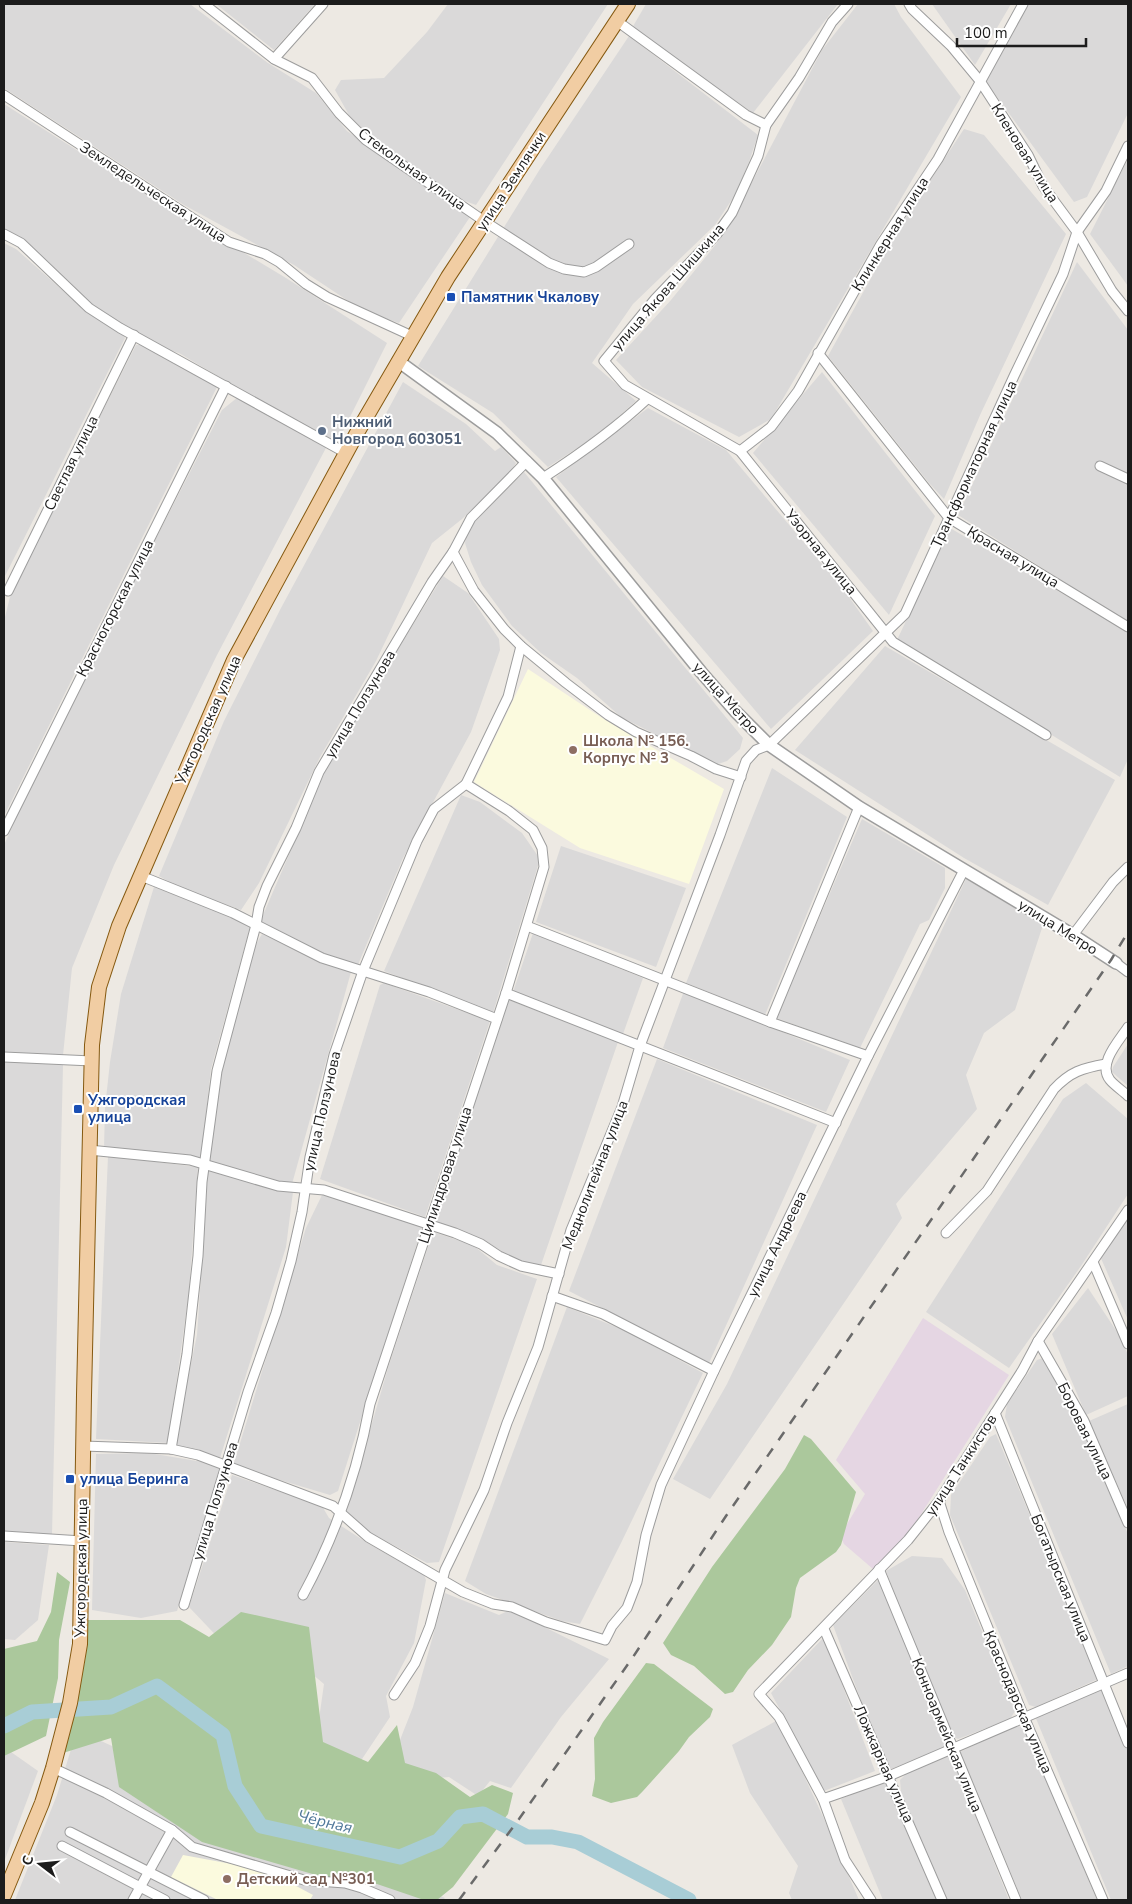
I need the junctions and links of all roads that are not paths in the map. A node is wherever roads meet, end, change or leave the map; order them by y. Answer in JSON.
{"nodes":[{"id":1,"x":204,"y":4,"type":"edge"},
{"id":2,"x":323,"y":4,"type":"edge"},
{"id":3,"x":628,"y":4,"type":"edge"},
{"id":4,"x":848,"y":4,"type":"edge"},
{"id":5,"x":909,"y":4,"type":"edge"},
{"id":6,"x":1023,"y":4,"type":"edge"},
{"id":7,"x":617,"y":21,"type":"junction"},
{"id":8,"x":274,"y":59,"type":"junction"},
{"id":9,"x":980,"y":81,"type":"junction"},
{"id":10,"x":4,"y":95,"type":"edge"},
{"id":11,"x":766,"y":125,"type":"junction"},
{"id":12,"x":1128,"y":146,"type":"edge"},
{"id":13,"x":484,"y":221,"type":"junction"},
{"id":14,"x":1077,"y":232,"type":"junction"},
{"id":15,"x":4,"y":234,"type":"edge"},
{"id":16,"x":629,"y":244,"type":"dead end"},
{"id":17,"x":1128,"y":312,"type":"edge"},
{"id":18,"x":134,"y":335,"type":"junction"},
{"id":19,"x":412,"y":336,"type":"junction"},
{"id":20,"x":818,"y":353,"type":"junction"},
{"id":21,"x":398,"y":361,"type":"junction"},
{"id":22,"x":604,"y":361,"type":"joint"},
{"id":23,"x":226,"y":386,"type":"junction"},
{"id":24,"x":647,"y":399,"type":"junction"},
{"id":25,"x":740,"y":451,"type":"junction"},
{"id":26,"x":346,"y":453,"type":"junction"},
{"id":27,"x":527,"y":461,"type":"junction"},
{"id":28,"x":1100,"y":466,"type":"dead end"},
{"id":29,"x":544,"y":478,"type":"junction"},
{"id":30,"x":1128,"y":479,"type":"edge"},
{"id":31,"x":949,"y":518,"type":"junction"},
{"id":32,"x":453,"y":552,"type":"junction"},
{"id":33,"x":8,"y":591,"type":"dead end"},
{"id":34,"x":1128,"y":627,"type":"edge"},
{"id":35,"x":886,"y":632,"type":"junction"},
{"id":36,"x":521,"y":646,"type":"junction"},
{"id":37,"x":1046,"y":735,"type":"dead end"},
{"id":38,"x":769,"y":745,"type":"junction"},
{"id":39,"x":741,"y":777,"type":"junction"},
{"id":40,"x":466,"y":784,"type":"junction"},
{"id":41,"x":859,"y":807,"type":"junction"},
{"id":42,"x":4,"y":831,"type":"edge"},
{"id":43,"x":1128,"y":867,"type":"edge"},
{"id":44,"x":964,"y":870,"type":"junction"},
{"id":45,"x":141,"y":876,"type":"junction"},
{"id":46,"x":256,"y":925,"type":"junction"},
{"id":47,"x":526,"y":926,"type":"junction"},
{"id":48,"x":1074,"y":935,"type":"junction"},
{"id":49,"x":1116,"y":963,"type":"joint"},
{"id":50,"x":363,"y":971,"type":"junction"},
{"id":51,"x":1128,"y":972,"type":"edge"},
{"id":52,"x":664,"y":980,"type":"junction"},
{"id":53,"x":506,"y":993,"type":"junction"},
{"id":54,"x":497,"y":1019,"type":"junction"},
{"id":55,"x":770,"y":1022,"type":"junction"},
{"id":56,"x":1128,"y":1027,"type":"edge"},
{"id":57,"x":640,"y":1046,"type":"junction"},
{"id":58,"x":868,"y":1056,"type":"junction"},
{"id":59,"x":4,"y":1057,"type":"edge"},
{"id":60,"x":92,"y":1061,"type":"junction"},
{"id":61,"x":1106,"y":1064,"type":"junction"},
{"id":62,"x":1128,"y":1096,"type":"edge"},
{"id":63,"x":836,"y":1123,"type":"junction"},
{"id":64,"x":89,"y":1150,"type":"junction"},
{"id":65,"x":205,"y":1164,"type":"junction"},
{"id":66,"x":306,"y":1188,"type":"junction"},
{"id":67,"x":1128,"y":1210,"type":"edge"},
{"id":68,"x":429,"y":1224,"type":"junction"},
{"id":69,"x":946,"y":1233,"type":"dead end"},
{"id":70,"x":1094,"y":1262,"type":"junction"},
{"id":71,"x":559,"y":1274,"type":"junction"},
{"id":72,"x":552,"y":1296,"type":"junction"},
{"id":73,"x":1038,"y":1341,"type":"junction"},
{"id":74,"x":1128,"y":1344,"type":"edge"},
{"id":75,"x":714,"y":1372,"type":"junction"},
{"id":76,"x":995,"y":1413,"type":"junction"},
{"id":77,"x":83,"y":1446,"type":"junction"},
{"id":78,"x":171,"y":1449,"type":"junction"},
{"id":79,"x":226,"y":1466,"type":"junction"},
{"id":80,"x":939,"y":1501,"type":"junction"},
{"id":81,"x":340,"y":1512,"type":"junction"},
{"id":82,"x":1128,"y":1523,"type":"edge"},
{"id":83,"x":4,"y":1536,"type":"edge"},
{"id":84,"x":82,"y":1541,"type":"junction"},
{"id":85,"x":879,"y":1569,"type":"junction"},
{"id":86,"x":442,"y":1579,"type":"junction"},
{"id":87,"x":303,"y":1595,"type":"dead end"},
{"id":88,"x":184,"y":1605,"type":"dead end"},
{"id":89,"x":824,"y":1629,"type":"junction"},
{"id":90,"x":1128,"y":1673,"type":"edge"},
{"id":91,"x":1104,"y":1684,"type":"junction"},
{"id":92,"x":394,"y":1695,"type":"dead end"},
{"id":93,"x":1024,"y":1718,"type":"junction"},
{"id":94,"x":1128,"y":1743,"type":"edge"},
{"id":95,"x":953,"y":1748,"type":"junction"},
{"id":96,"x":53,"y":1768,"type":"junction"},
{"id":97,"x":889,"y":1776,"type":"junction"},
{"id":98,"x":823,"y":1799,"type":"junction"},
{"id":99,"x":172,"y":1830,"type":"junction"},
{"id":100,"x":70,"y":1832,"type":"dead end"},
{"id":101,"x":62,"y":1846,"type":"dead end"},
{"id":102,"x":148,"y":1872,"type":"junction"},
{"id":103,"x":140,"y":1887,"type":"junction"},
{"id":104,"x":4,"y":1894,"type":"edge"},
{"id":105,"x":133,"y":1900,"type":"edge"},
{"id":106,"x":165,"y":1900,"type":"edge"},
{"id":107,"x":204,"y":1900,"type":"edge"},
{"id":108,"x":390,"y":1900,"type":"edge"},
{"id":109,"x":871,"y":1900,"type":"edge"},
{"id":110,"x":942,"y":1900,"type":"edge"},
{"id":111,"x":1016,"y":1900,"type":"edge"},
{"id":112,"x":1103,"y":1900,"type":"edge"}],
"edges":[{"from":1,"to":8,"type":"street","name":"Стекольная улица"},
{"from":2,"to":8,"type":"street"},
{"from":3,"to":7,"type":"main road","name":"улица Землячки"},
{"from":4,"to":11,"type":"street","name":"улица Якова Шишкина"},
{"from":5,"to":9,"type":"street","name":"Кленовая улица"},
{"from":6,"to":9,"type":"street","name":"Клинкерная улица"},
{"from":7,"to":11,"type":"street"},
{"from":7,"to":13,"type":"main road","name":"улица Землячки"},
{"from":8,"to":13,"type":"street","name":"Стекольная улица"},
{"from":9,"to":14,"type":"street","name":"Кленовая улица"},
{"from":9,"to":20,"type":"street","name":"Клинкерная улица"},
{"from":10,"to":19,"type":"street","name":"Земледельческая улица"},
{"from":11,"to":22,"type":"street","name":"улица Якова Шишкина"},
{"from":12,"to":14,"type":"street","name":"Трансформаторная улица"},
{"from":13,"to":16,"type":"street","name":"Стекольная улица"},
{"from":13,"to":19,"type":"main road","name":"улица Землячки"},
{"from":14,"to":17,"type":"street","name":"Кленовая улица"},
{"from":14,"to":31,"type":"street","name":"Трансформаторная улица"},
{"from":15,"to":18,"type":"street"},
{"from":18,"to":23,"type":"street"},
{"from":18,"to":33,"type":"street","name":"Светлая улица"},
{"from":19,"to":21,"type":"main road","name":"улица Землячки"},
{"from":20,"to":25,"type":"street","name":"Клинкерная улица"},
{"from":20,"to":31,"type":"street","name":"Красная улица"},
{"from":21,"to":26,"type":"main road","name":"Ужгородская улица"},
{"from":21,"to":27,"type":"street","name":"улица Метро"},
{"from":22,"to":24,"type":"street","name":"Узорная улица"},
{"from":23,"to":26,"type":"street"},
{"from":23,"to":42,"type":"street","name":"Красногорская улица"},
{"from":24,"to":25,"type":"street","name":"Узорная улица"},
{"from":24,"to":29,"type":"street"},
{"from":25,"to":35,"type":"street","name":"Узорная улица"},
{"from":26,"to":45,"type":"main road","name":"Ужгородская улица"},
{"from":27,"to":29,"type":"street","name":"улица Метро"},
{"from":27,"to":32,"type":"street","name":"улица Ползунова"},
{"from":28,"to":30,"type":"street"},
{"from":29,"to":38,"type":"street","name":"улица Метро"},
{"from":31,"to":34,"type":"street","name":"Красная улица"},
{"from":31,"to":35,"type":"street","name":"Трансформаторная улица"},
{"from":32,"to":36,"type":"street"},
{"from":32,"to":46,"type":"street","name":"улица Ползунова"},
{"from":35,"to":37,"type":"street","name":"Узорная улица"},
{"from":35,"to":38,"type":"street","name":"Трансформаторная улица"},
{"from":36,"to":39,"type":"street"},
{"from":36,"to":40,"type":"street","name":"улица Ползунова"},
{"from":38,"to":39,"type":"street","name":"Меднолитейная улица"},
{"from":38,"to":41,"type":"street","name":"улица Метро"},
{"from":39,"to":52,"type":"street","name":"Меднолитейная улица"},
{"from":40,"to":47,"type":"street","name":"Цилиндровая улица"},
{"from":40,"to":50,"type":"street","name":"улица Ползунова"},
{"from":41,"to":44,"type":"street","name":"улица Метро"},
{"from":41,"to":55,"type":"street"},
{"from":43,"to":48,"type":"street"},
{"from":44,"to":48,"type":"street","name":"улица Метро"},
{"from":44,"to":58,"type":"street","name":"улица Андреева"},
{"from":45,"to":46,"type":"street"},
{"from":45,"to":60,"type":"main road","name":"Ужгородская улица"},
{"from":46,"to":50,"type":"street"},
{"from":46,"to":65,"type":"street","name":"улица Ползунова"},
{"from":47,"to":52,"type":"street"},
{"from":47,"to":53,"type":"street","name":"Цилиндровая улица"},
{"from":48,"to":49,"type":"street","name":"улица Метро"},
{"from":49,"to":51,"type":"street"},
{"from":50,"to":54,"type":"street"},
{"from":50,"to":66,"type":"street","name":"улица Ползунова"},
{"from":52,"to":55,"type":"street"},
{"from":52,"to":57,"type":"street","name":"Меднолитейная улица"},
{"from":53,"to":54,"type":"street","name":"Цилиндровая улица"},
{"from":53,"to":57,"type":"street"},
{"from":54,"to":68,"type":"street","name":"Цилиндровая улица"},
{"from":55,"to":58,"type":"street"},
{"from":56,"to":61,"type":"street"},
{"from":57,"to":63,"type":"street"},
{"from":57,"to":71,"type":"street","name":"Меднолитейная улица"},
{"from":58,"to":63,"type":"street","name":"улица Андреева"},
{"from":59,"to":60,"type":"street"},
{"from":60,"to":64,"type":"main road","name":"Ужгородская улица"},
{"from":61,"to":62,"type":"street"},
{"from":61,"to":69,"type":"street"},
{"from":63,"to":75,"type":"street","name":"улица Андреева"},
{"from":64,"to":65,"type":"street"},
{"from":64,"to":77,"type":"main road","name":"Ужгородская улица"},
{"from":65,"to":66,"type":"street"},
{"from":65,"to":78,"type":"street","name":"улица Ползунова"},
{"from":66,"to":68,"type":"street"},
{"from":66,"to":79,"type":"street","name":"улица Ползунова"},
{"from":67,"to":70,"type":"street","name":"улица Танкистов"},
{"from":68,"to":71,"type":"street"},
{"from":68,"to":81,"type":"street","name":"Цилиндровая улица"},
{"from":70,"to":73,"type":"street","name":"улица Танкистов"},
{"from":70,"to":74,"type":"street"},
{"from":71,"to":72,"type":"street","name":"Меднолитейная улица"},
{"from":72,"to":75,"type":"street"},
{"from":72,"to":86,"type":"street","name":"Меднолитейная улица"},
{"from":73,"to":76,"type":"street","name":"улица Танкистов"},
{"from":73,"to":82,"type":"street","name":"Боровая улица"},
{"from":75,"to":86,"type":"street","name":"улица Андреева"},
{"from":76,"to":80,"type":"street","name":"улица Танкистов"},
{"from":76,"to":91,"type":"street","name":"Богатырская улица"},
{"from":77,"to":78,"type":"street"},
{"from":77,"to":84,"type":"main road","name":"Ужгородская улица"},
{"from":78,"to":79,"type":"street"},
{"from":79,"to":81,"type":"street"},
{"from":79,"to":88,"type":"street","name":"улица Ползунова"},
{"from":80,"to":85,"type":"street","name":"улица Танкистов"},
{"from":80,"to":93,"type":"street","name":"Краснодарская улица"},
{"from":81,"to":86,"type":"street"},
{"from":81,"to":87,"type":"street","name":"Цилиндровая улица"},
{"from":83,"to":84,"type":"street"},
{"from":84,"to":96,"type":"main road","name":"Ужгородская улица"},
{"from":85,"to":89,"type":"street","name":"улица Танкистов"},
{"from":85,"to":95,"type":"street","name":"Конноармейская улица"},
{"from":86,"to":92,"type":"street","name":"Меднолитейная улица"},
{"from":89,"to":97,"type":"street","name":"Ложкарная улица"},
{"from":89,"to":98,"type":"street","name":"улица Танкистов"},
{"from":90,"to":91,"type":"street"},
{"from":91,"to":93,"type":"street"},
{"from":91,"to":94,"type":"street","name":"Богатырская улица"},
{"from":93,"to":95,"type":"street"},
{"from":93,"to":112,"type":"street","name":"Краснодарская улица"},
{"from":95,"to":97,"type":"street"},
{"from":95,"to":111,"type":"street","name":"Конноармейская улица"},
{"from":96,"to":99,"type":"street"},
{"from":96,"to":104,"type":"main road","name":"Ужгородская улица"},
{"from":97,"to":98,"type":"street"},
{"from":97,"to":110,"type":"street","name":"Ложкарная улица"},
{"from":98,"to":109,"type":"street"},
{"from":99,"to":102,"type":"street"},
{"from":99,"to":108,"type":"street"},
{"from":100,"to":102,"type":"street"},
{"from":101,"to":103,"type":"street"},
{"from":102,"to":103,"type":"street"},
{"from":102,"to":107,"type":"street"},
{"from":103,"to":105,"type":"street"},
{"from":103,"to":106,"type":"street"}]}
